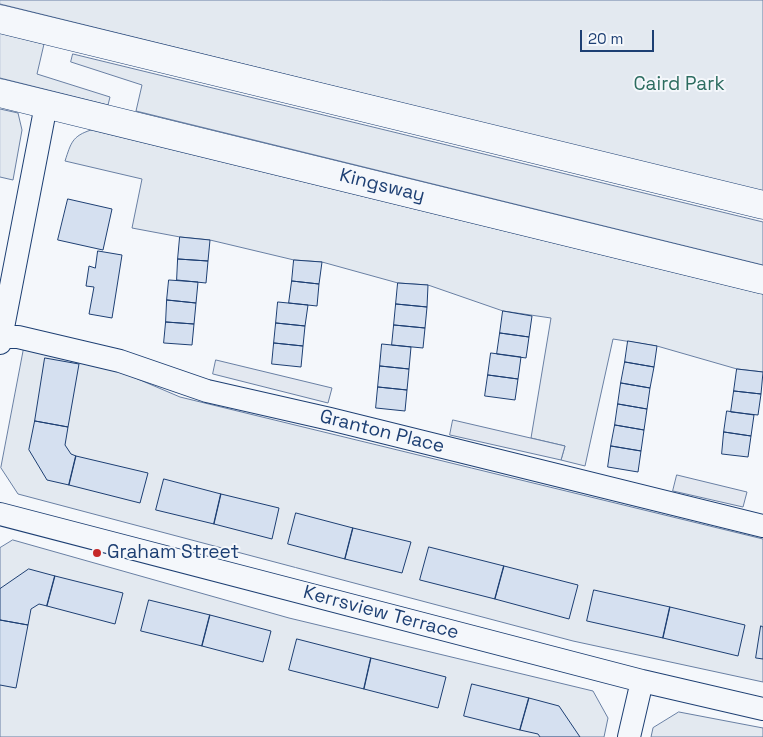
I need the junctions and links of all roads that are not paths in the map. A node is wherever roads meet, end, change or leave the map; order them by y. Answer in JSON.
{"nodes":[{"id":1,"x":0,"y":19,"type":"edge"},
{"id":2,"x":0,"y":93,"type":"edge"},
{"id":3,"x":46,"y":105,"type":"junction"},
{"id":4,"x":763,"y":205,"type":"edge"},
{"id":5,"x":763,"y":280,"type":"edge"},
{"id":6,"x":0,"y":339,"type":"edge"},
{"id":7,"x":0,"y":514,"type":"edge"},
{"id":8,"x":763,"y":526,"type":"edge"},
{"id":9,"x":642,"y":681,"type":"junction"},
{"id":10,"x":763,"y":709,"type":"edge"},
{"id":11,"x":629,"y":737,"type":"edge"}],
"edges":[{"from":1,"to":4,"type":"highway"},
{"from":2,"to":3,"type":"highway","name":"Kingsway"},
{"from":3,"to":5,"type":"highway","name":"Kingsway"},
{"from":3,"to":6,"type":"street"},
{"from":6,"to":8,"type":"street","name":"Granton Place"},
{"from":7,"to":9,"type":"street","name":"Kerrsview Terrace"},
{"from":9,"to":10,"type":"street","name":"Kerrsview Terrace"},
{"from":9,"to":11,"type":"street"}]}
